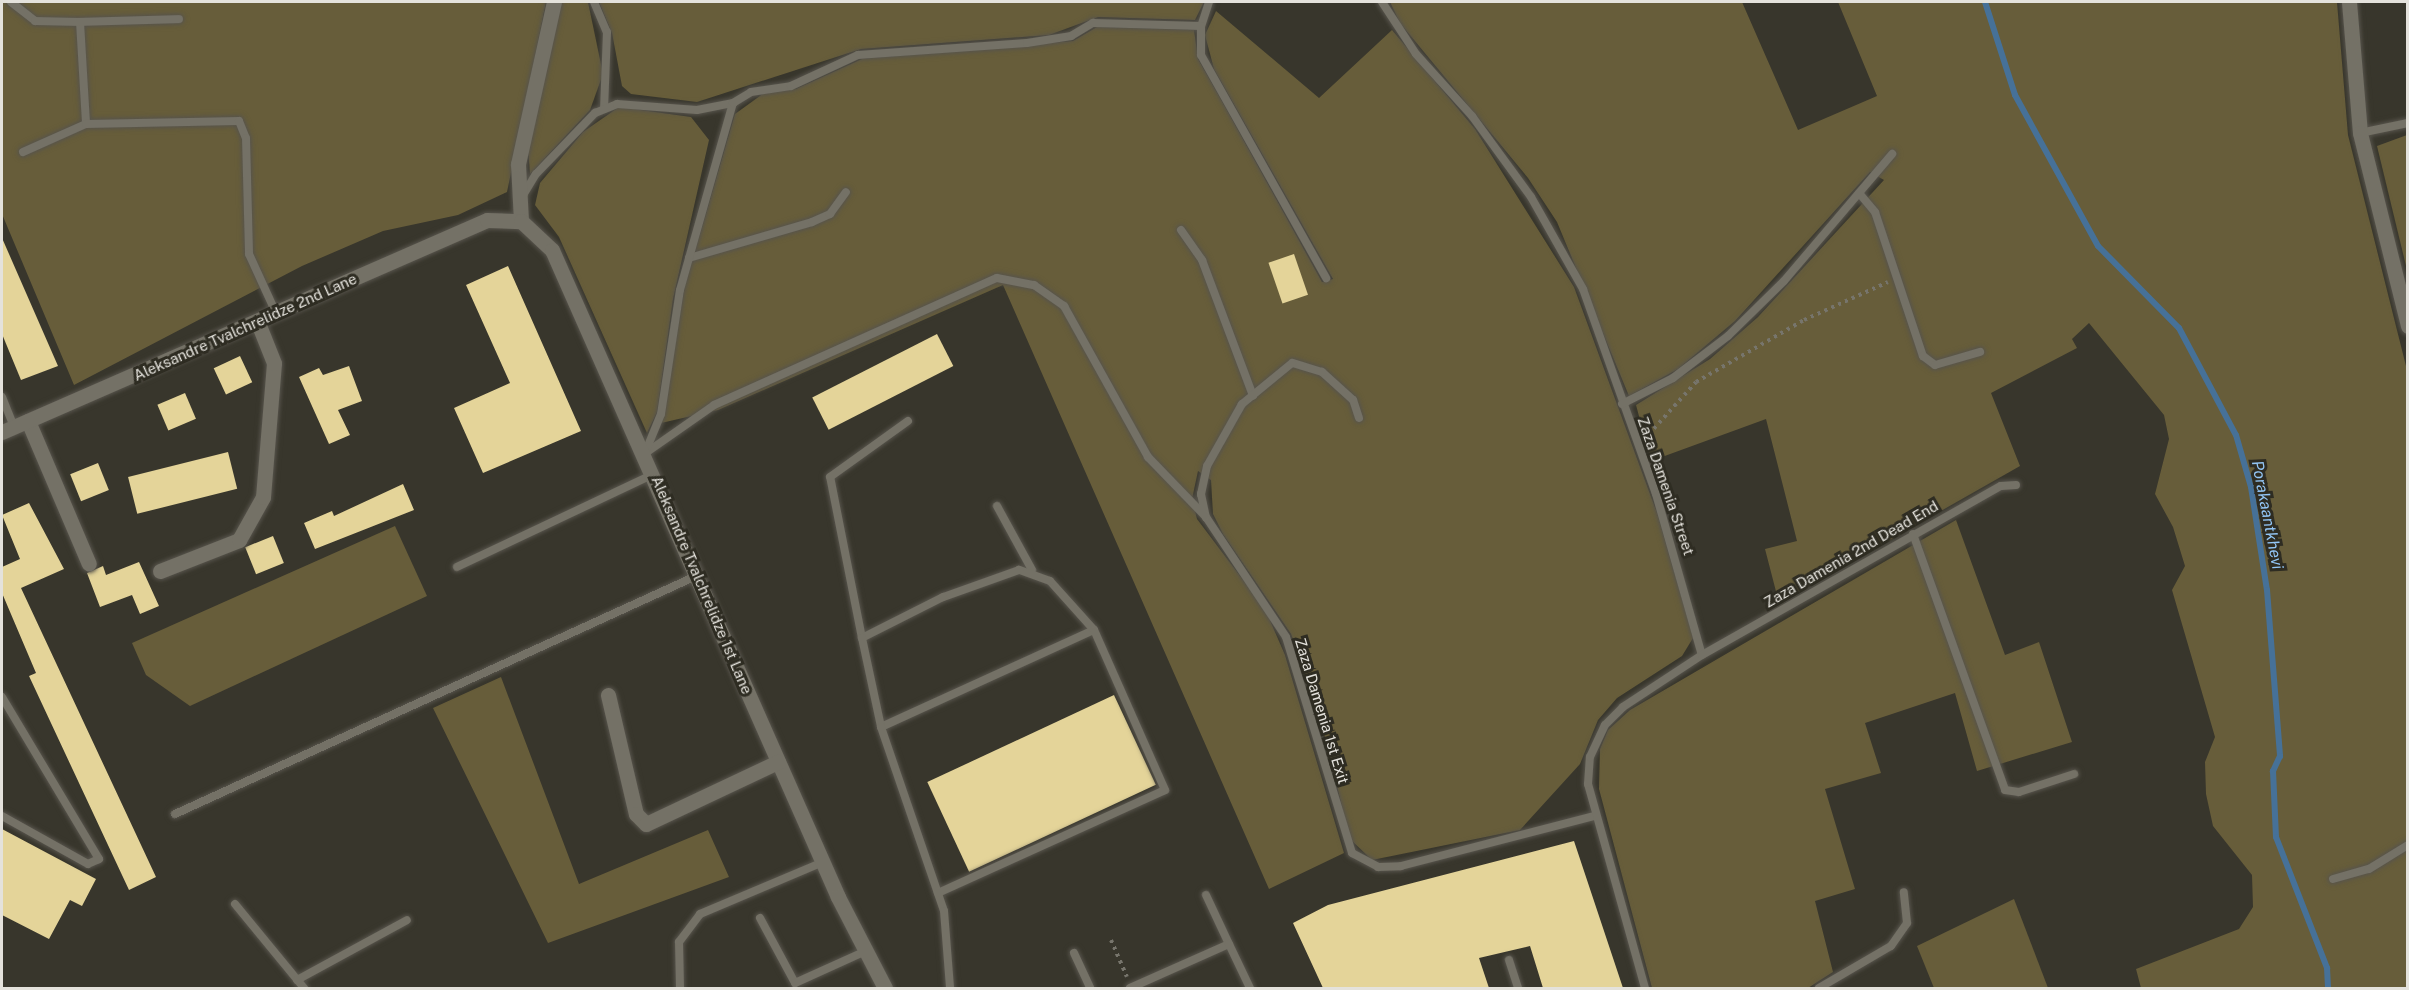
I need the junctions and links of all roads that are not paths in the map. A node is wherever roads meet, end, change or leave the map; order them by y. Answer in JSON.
{"nodes":[{"id":1,"x":11,"y":2,"type":"edge"},
{"id":2,"x":554,"y":2,"type":"edge"},
{"id":3,"x":594,"y":2,"type":"edge"},
{"id":4,"x":1209,"y":2,"type":"edge"},
{"id":5,"x":1382,"y":2,"type":"edge"},
{"id":6,"x":2349,"y":2,"type":"edge"},
{"id":7,"x":179,"y":19,"type":"dead end"},
{"id":8,"x":80,"y":22,"type":"junction"},
{"id":9,"x":1201,"y":26,"type":"junction"},
{"id":10,"x":733,"y":103,"type":"junction"},
{"id":11,"x":604,"y":109,"type":"junction"},
{"id":12,"x":2408,"y":123,"type":"edge"},
{"id":13,"x":86,"y":124,"type":"junction"},
{"id":14,"x":2360,"y":133,"type":"junction"},
{"id":15,"x":23,"y":152,"type":"dead end"},
{"id":16,"x":1892,"y":154,"type":"dead end"},
{"id":17,"x":846,"y":192,"type":"dead end"},
{"id":18,"x":1859,"y":193,"type":"junction"},
{"id":19,"x":521,"y":198,"type":"junction"},
{"id":20,"x":522,"y":221,"type":"junction"},
{"id":21,"x":1181,"y":230,"type":"dead end"},
{"id":22,"x":689,"y":258,"type":"junction"},
{"id":23,"x":1326,"y":278,"type":"dead end"},
{"id":24,"x":276,"y":315,"type":"junction"},
{"id":25,"x":258,"y":323,"type":"junction"},
{"id":26,"x":2408,"y":326,"type":"edge"},
{"id":27,"x":1980,"y":352,"type":"dead end"},
{"id":28,"x":1253,"y":396,"type":"junction"},
{"id":29,"x":2,"y":397,"type":"edge"},
{"id":30,"x":1622,"y":404,"type":"junction"},
{"id":31,"x":1359,"y":418,"type":"dead end"},
{"id":32,"x":908,"y":421,"type":"dead end"},
{"id":33,"x":14,"y":427,"type":"edge"},
{"id":34,"x":645,"y":453,"type":"junction"},
{"id":35,"x":654,"y":474,"type":"junction"},
{"id":36,"x":2016,"y":485,"type":"dead end"},
{"id":37,"x":998,"y":506,"type":"dead end"},
{"id":38,"x":1206,"y":517,"type":"junction"},
{"id":39,"x":1913,"y":534,"type":"junction"},
{"id":40,"x":89,"y":564,"type":"dead end"},
{"id":41,"x":457,"y":567,"type":"dead end"},
{"id":42,"x":1032,"y":570,"type":"junction"},
{"id":43,"x":160,"y":571,"type":"dead end"},
{"id":44,"x":698,"y":575,"type":"junction"},
{"id":45,"x":1094,"y":630,"type":"junction"},
{"id":46,"x":862,"y":638,"type":"junction"},
{"id":47,"x":1702,"y":655,"type":"junction"},
{"id":48,"x":608,"y":695,"type":"dead end"},
{"id":49,"x":2,"y":697,"type":"edge"},
{"id":50,"x":880,"y":727,"type":"junction"},
{"id":51,"x":778,"y":762,"type":"junction"},
{"id":52,"x":2074,"y":774,"type":"dead end"},
{"id":53,"x":175,"y":814,"type":"dead end"},
{"id":54,"x":2,"y":816,"type":"edge"},
{"id":55,"x":1595,"y":816,"type":"junction"},
{"id":56,"x":2408,"y":845,"type":"edge"},
{"id":57,"x":823,"y":862,"type":"junction"},
{"id":58,"x":2334,"y":879,"type":"dead end"},
{"id":59,"x":1904,"y":892,"type":"dead end"},
{"id":60,"x":938,"y":893,"type":"junction"},
{"id":61,"x":1206,"y":895,"type":"dead end"},
{"id":62,"x":235,"y":904,"type":"dead end"},
{"id":63,"x":760,"y":918,"type":"dead end"},
{"id":64,"x":407,"y":920,"type":"dead end"},
{"id":65,"x":1229,"y":944,"type":"junction"},
{"id":66,"x":866,"y":951,"type":"junction"},
{"id":67,"x":1074,"y":953,"type":"dead end"},
{"id":68,"x":1509,"y":960,"type":"dead end"},
{"id":69,"x":297,"y":980,"type":"junction"},
{"id":70,"x":304,"y":988,"type":"edge"},
{"id":71,"x":680,"y":988,"type":"edge"},
{"id":72,"x":885,"y":988,"type":"edge"},
{"id":73,"x":950,"y":988,"type":"edge"},
{"id":74,"x":1090,"y":988,"type":"edge"},
{"id":75,"x":1131,"y":988,"type":"edge"},
{"id":76,"x":1250,"y":988,"type":"edge"},
{"id":77,"x":1518,"y":988,"type":"edge"},
{"id":78,"x":1645,"y":988,"type":"edge"},
{"id":79,"x":1819,"y":988,"type":"edge"}],
"edges":[{"from":1,"to":8,"type":"lane"},
{"from":2,"to":19,"type":"street"},
{"from":3,"to":11,"type":"lane"},
{"from":4,"to":9,"type":"lane"},
{"from":5,"to":30,"type":"lane","name":"Zaza Damenia Street"},
{"from":6,"to":14,"type":"street"},
{"from":7,"to":8,"type":"lane"},
{"from":8,"to":13,"type":"lane"},
{"from":9,"to":10,"type":"lane"},
{"from":9,"to":23,"type":"lane"},
{"from":10,"to":11,"type":"lane"},
{"from":10,"to":22,"type":"lane"},
{"from":11,"to":19,"type":"lane"},
{"from":12,"to":14,"type":"lane"},
{"from":13,"to":15,"type":"lane"},
{"from":13,"to":24,"type":"lane"},
{"from":14,"to":26,"type":"street"},
{"from":16,"to":18,"type":"lane"},
{"from":17,"to":22,"type":"lane"},
{"from":18,"to":27,"type":"lane"},
{"from":18,"to":30,"type":"lane"},
{"from":19,"to":20,"type":"street"},
{"from":20,"to":24,"type":"street","name":"Aleksandre Tvalchrelidze 2nd Lane"},
{"from":20,"to":34,"type":"street","name":"Aleksandre Tvalchrelidze 1st Lane"},
{"from":21,"to":28,"type":"lane"},
{"from":22,"to":34,"type":"lane"},
{"from":24,"to":25,"type":"street","name":"Aleksandre Tvalchrelidze 2nd Lane"},
{"from":25,"to":33,"type":"street","name":"Aleksandre Tvalchrelidze 2nd Lane"},
{"from":25,"to":43,"type":"street"},
{"from":28,"to":31,"type":"lane","name":"Zaza Damenia 1st Exit"},
{"from":28,"to":38,"type":"lane","name":"Zaza Damenia 1st Exit"},
{"from":29,"to":33,"type":"lane"},
{"from":30,"to":47,"type":"lane","name":"Zaza Damenia Street"},
{"from":32,"to":46,"type":"lane"},
{"from":33,"to":40,"type":"street"},
{"from":34,"to":35,"type":"street","name":"Aleksandre Tvalchrelidze 1st Lane"},
{"from":34,"to":38,"type":"lane"},
{"from":35,"to":41,"type":"lane"},
{"from":35,"to":44,"type":"street","name":"Aleksandre Tvalchrelidze 1st Lane"},
{"from":36,"to":39,"type":"lane","name":"Zaza Damenia 2nd Dead End"},
{"from":37,"to":42,"type":"lane"},
{"from":38,"to":55,"type":"lane","name":"Zaza Damenia 1st Exit"},
{"from":39,"to":47,"type":"lane","name":"Zaza Damenia 2nd Dead End"},
{"from":39,"to":52,"type":"lane"},
{"from":42,"to":45,"type":"lane"},
{"from":42,"to":46,"type":"lane"},
{"from":44,"to":51,"type":"street","name":"Aleksandre Tvalchrelidze 1st Lane"},
{"from":44,"to":53,"type":"lane"},
{"from":45,"to":50,"type":"lane"},
{"from":45,"to":60,"type":"lane"},
{"from":46,"to":50,"type":"lane"},
{"from":47,"to":55,"type":"lane"},
{"from":48,"to":51,"type":"street"},
{"from":49,"to":54,"type":"lane"},
{"from":50,"to":60,"type":"lane"},
{"from":51,"to":57,"type":"street","name":"Aleksandre Tvalchrelidze 1st Lane"},
{"from":55,"to":78,"type":"lane"},
{"from":56,"to":58,"type":"lane"},
{"from":57,"to":66,"type":"street","name":"Aleksandre Tvalchrelidze 1st Lane"},
{"from":57,"to":71,"type":"lane"},
{"from":59,"to":79,"type":"lane"},
{"from":60,"to":73,"type":"lane"},
{"from":61,"to":65,"type":"lane"},
{"from":62,"to":69,"type":"lane"},
{"from":63,"to":66,"type":"lane"},
{"from":64,"to":69,"type":"lane"},
{"from":65,"to":75,"type":"lane"},
{"from":65,"to":76,"type":"lane"},
{"from":66,"to":72,"type":"street","name":"Aleksandre Tvalchrelidze 1st Lane"},
{"from":67,"to":74,"type":"lane"},
{"from":68,"to":77,"type":"lane"},
{"from":69,"to":70,"type":"lane"}]}
